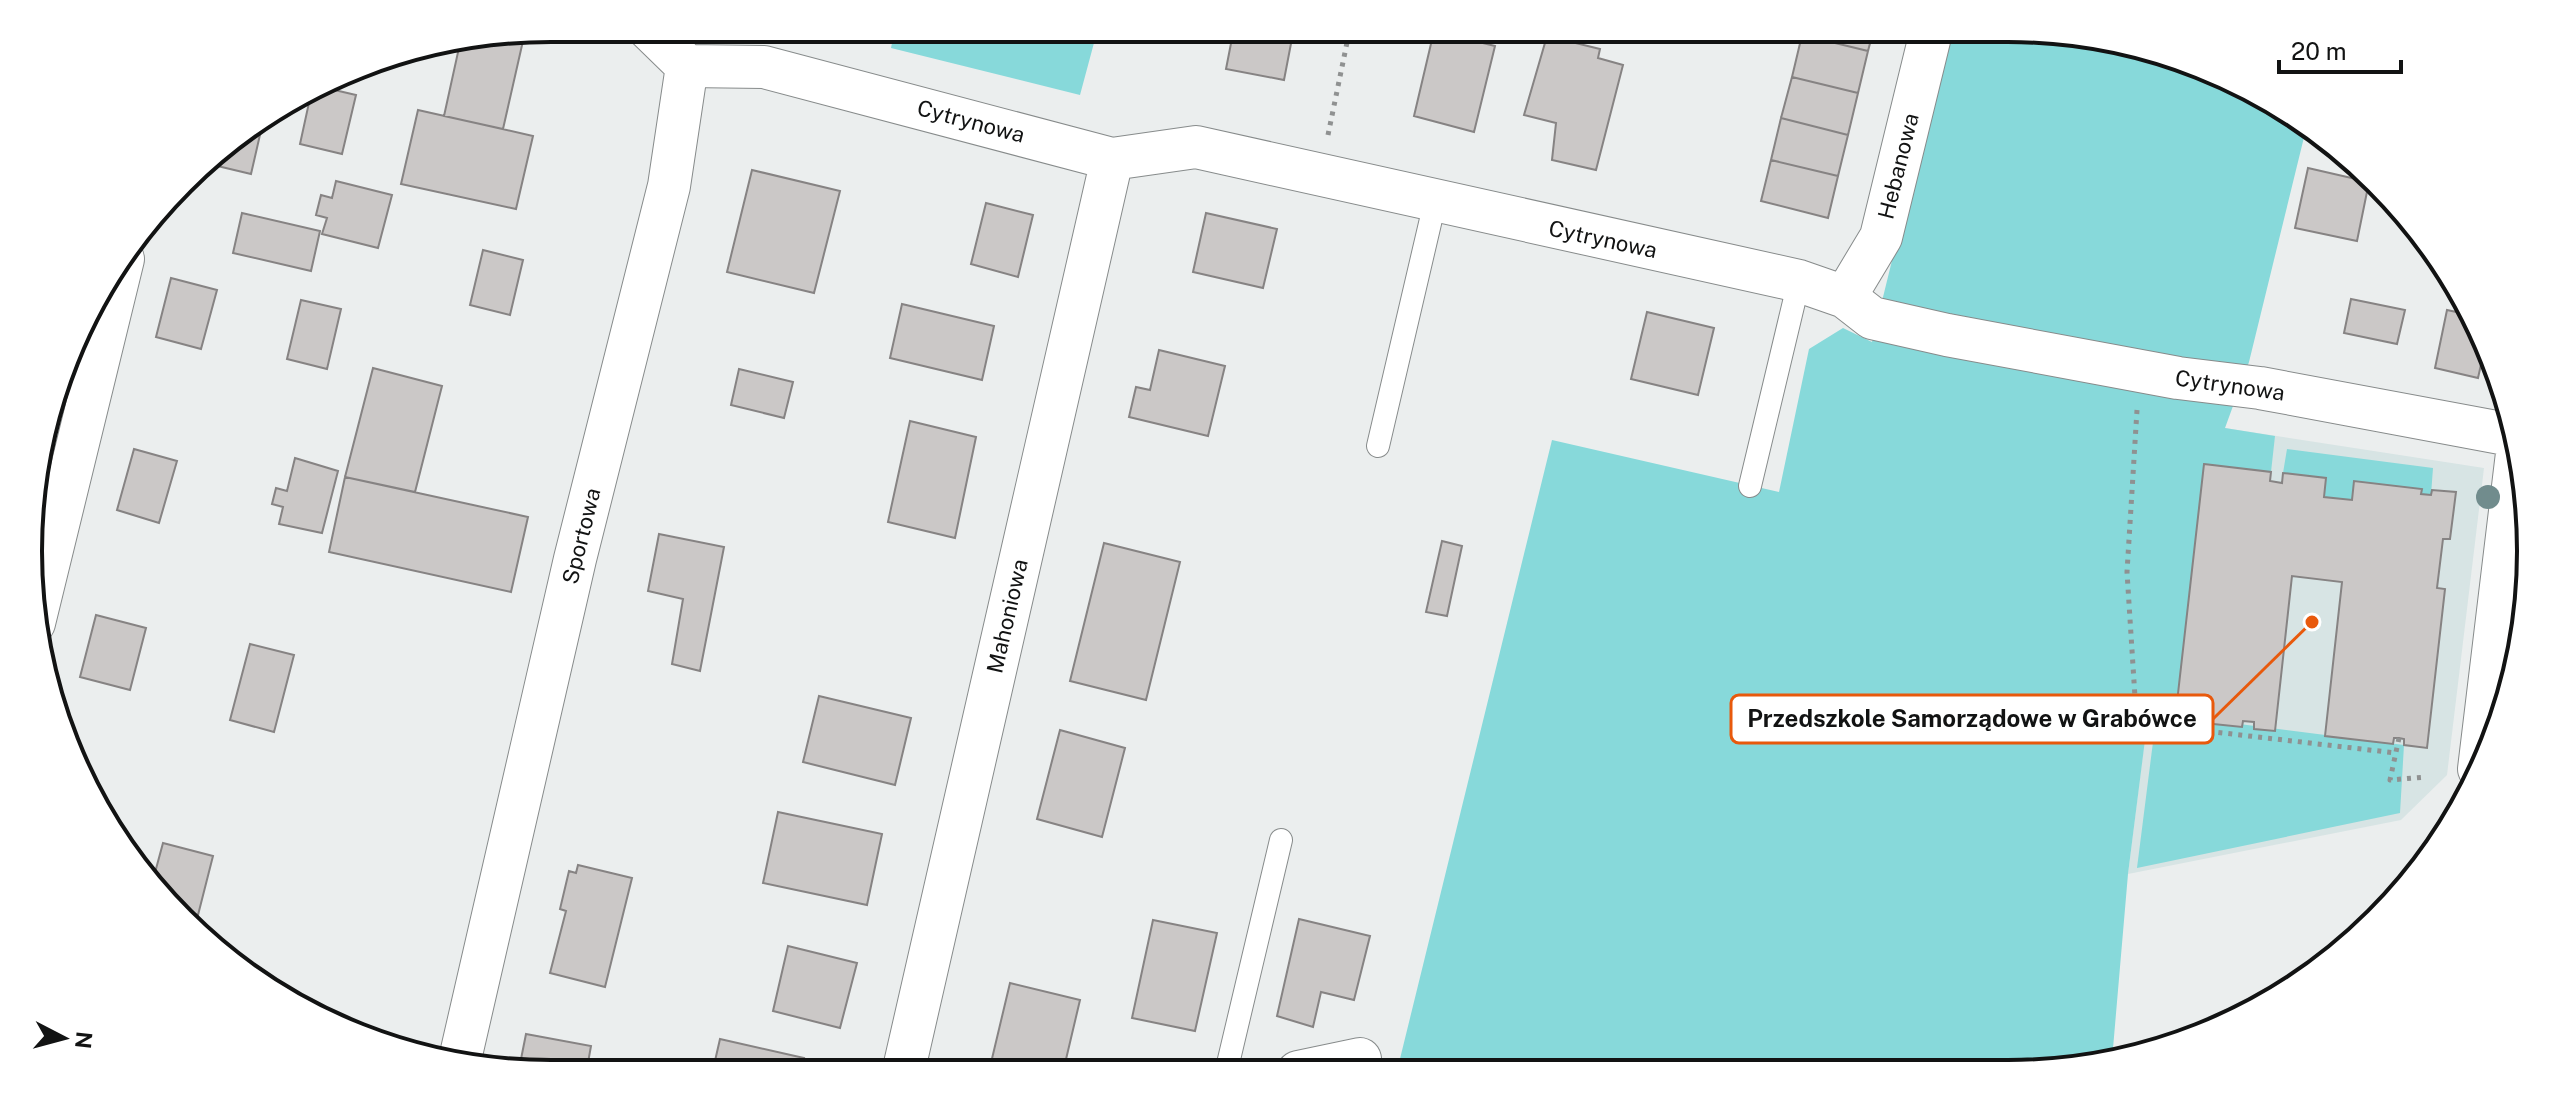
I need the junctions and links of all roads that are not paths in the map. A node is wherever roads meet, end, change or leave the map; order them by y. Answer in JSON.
{"nodes":[{"id":1,"x":662,"y":42,"type":"edge"},
{"id":2,"x":1929,"y":42,"type":"edge"},
{"id":3,"x":687,"y":66,"type":"junction"},
{"id":4,"x":1112,"y":159,"type":"junction"},
{"id":5,"x":1435,"y":202,"type":"junction"},
{"id":6,"x":1799,"y":281,"type":"junction"},
{"id":7,"x":116,"y":286,"type":"edge"},
{"id":8,"x":1845,"y":297,"type":"junction"},
{"id":9,"x":1378,"y":446,"type":"dead end"},
{"id":10,"x":2508,"y":456,"type":"edge"},
{"id":11,"x":1750,"y":486,"type":"dead end"},
{"id":12,"x":2514,"y":493,"type":"edge"},
{"id":13,"x":43,"y":586,"type":"edge"},
{"id":14,"x":2484,"y":731,"type":"edge"},
{"id":15,"x":1281,"y":840,"type":"dead end"},
{"id":16,"x":462,"y":1052,"type":"edge"},
{"id":17,"x":1360,"y":1059,"type":"dead end"},
{"id":18,"x":906,"y":1060,"type":"edge"},
{"id":19,"x":1229,"y":1060,"type":"edge"},
{"id":20,"x":1355,"y":1060,"type":"edge"}],
"edges":[{"from":1,"to":3,"type":"street"},
{"from":2,"to":8,"type":"street","name":"Hebanowa"},
{"from":3,"to":4,"type":"street","name":"Cytrynowa"},
{"from":3,"to":16,"type":"street","name":"Sportowa"},
{"from":4,"to":5,"type":"street","name":"Cytrynowa"},
{"from":4,"to":18,"type":"street","name":"Mahoniowa"},
{"from":5,"to":6,"type":"street","name":"Cytrynowa"},
{"from":5,"to":9,"type":"lane"},
{"from":6,"to":8,"type":"street","name":"Cytrynowa"},
{"from":6,"to":11,"type":"lane"},
{"from":7,"to":13,"type":"street"},
{"from":8,"to":10,"type":"street","name":"Cytrynowa"},
{"from":12,"to":14,"type":"street"},
{"from":15,"to":19,"type":"lane"},
{"from":17,"to":20,"type":"street"}]}
